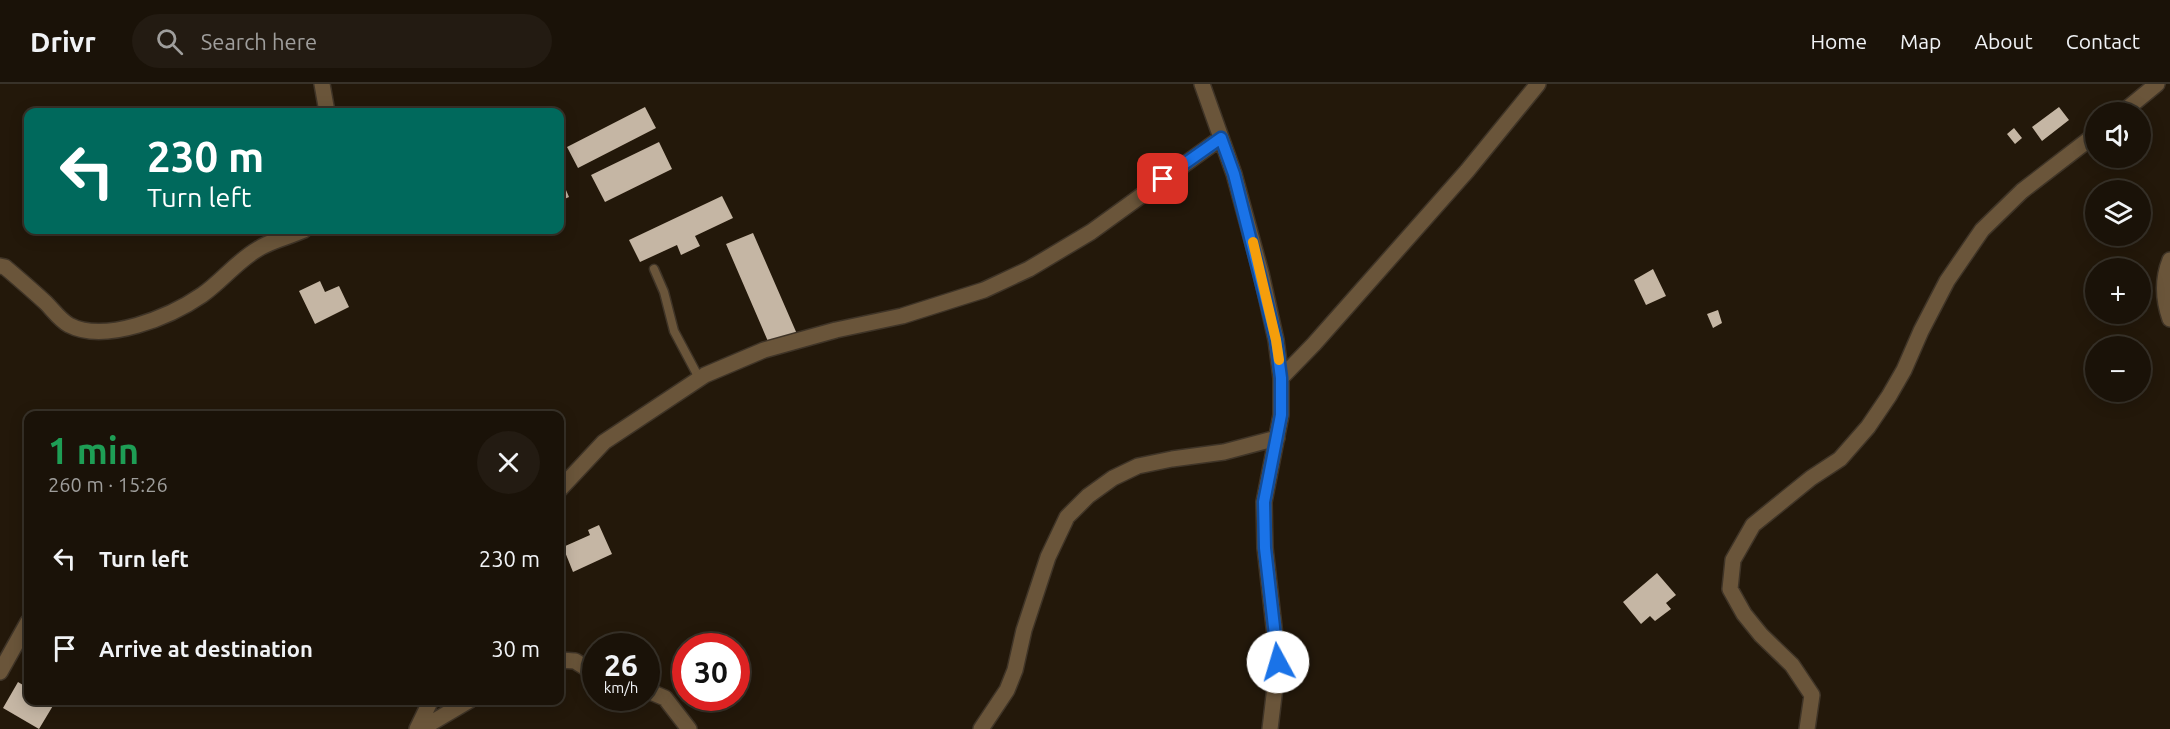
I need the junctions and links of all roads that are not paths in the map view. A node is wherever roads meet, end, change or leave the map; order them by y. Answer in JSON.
{"nodes":[{"id":1,"x":322,"y":84,"type":"edge"},
{"id":2,"x":1202,"y":84,"type":"edge"},
{"id":3,"x":1538,"y":84,"type":"edge"},
{"id":4,"x":2157,"y":84,"type":"edge"},
{"id":5,"x":2135,"y":102,"type":"edge"},
{"id":6,"x":326,"y":108,"type":"edge"},
{"id":7,"x":1221,"y":138,"type":"junction"},
{"id":8,"x":2085,"y":142,"type":"edge"},
{"id":9,"x":292,"y":234,"type":"edge"},
{"id":10,"x":2170,"y":260,"type":"edge"},
{"id":11,"x":0,"y":266,"type":"edge"},
{"id":12,"x":654,"y":269,"type":"dead end"},
{"id":13,"x":2170,"y":318,"type":"edge"},
{"id":14,"x":699,"y":378,"type":"junction"},
{"id":15,"x":1281,"y":378,"type":"junction"},
{"id":16,"x":1277,"y":438,"type":"junction"},
{"id":17,"x":564,"y":485,"type":"edge"},
{"id":18,"x":24,"y":629,"type":"edge"},
{"id":19,"x":564,"y":660,"type":"edge"},
{"id":20,"x":582,"y":665,"type":"edge"},
{"id":21,"x":0,"y":672,"type":"edge"},
{"id":22,"x":660,"y":696,"type":"edge"},
{"id":23,"x":429,"y":705,"type":"edge"},
{"id":24,"x":461,"y":705,"type":"edge"},
{"id":25,"x":419,"y":729,"type":"edge"},
{"id":26,"x":689,"y":729,"type":"edge"},
{"id":27,"x":981,"y":729,"type":"edge"},
{"id":28,"x":1270,"y":729,"type":"edge"},
{"id":29,"x":1807,"y":729,"type":"edge"}],
"edges":[{"from":1,"to":6,"type":"street"},
{"from":2,"to":7,"type":"street"},
{"from":3,"to":15,"type":"street"},
{"from":4,"to":5,"type":"street"},
{"from":7,"to":14,"type":"street"},
{"from":7,"to":15,"type":"street"},
{"from":8,"to":29,"type":"street"},
{"from":9,"to":11,"type":"street"},
{"from":10,"to":13,"type":"street"},
{"from":12,"to":14,"type":"lane"},
{"from":14,"to":17,"type":"street"},
{"from":15,"to":16,"type":"street"},
{"from":16,"to":27,"type":"street"},
{"from":16,"to":28,"type":"street"},
{"from":18,"to":21,"type":"street"},
{"from":19,"to":20,"type":"street"},
{"from":22,"to":26,"type":"street"},
{"from":23,"to":25,"type":"street"},
{"from":24,"to":25,"type":"street"}]}
